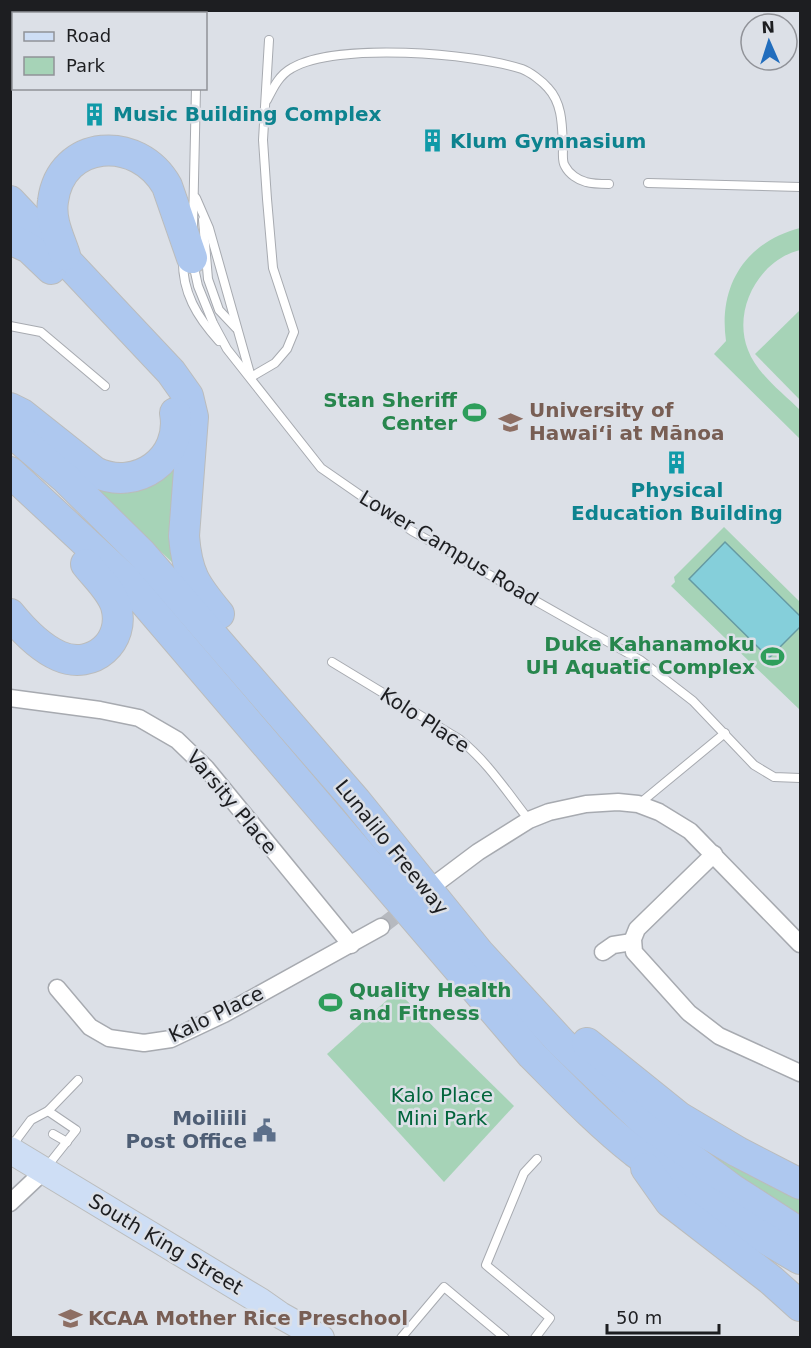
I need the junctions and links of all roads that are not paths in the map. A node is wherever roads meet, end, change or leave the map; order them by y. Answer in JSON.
{"nodes":[{"id":1,"x":269,"y":40,"type":"dead end"},
{"id":2,"x":196,"y":90,"type":"edge"},
{"id":3,"x":265,"y":103,"type":"junction"},
{"id":4,"x":648,"y":183,"type":"dead end"},
{"id":5,"x":609,"y":184,"type":"dead end"},
{"id":6,"x":801,"y":187,"type":"edge"},
{"id":7,"x":195,"y":195,"type":"junction"},
{"id":8,"x":10,"y":201,"type":"edge"},
{"id":9,"x":192,"y":234,"type":"junction"},
{"id":10,"x":10,"y":239,"type":"edge"},
{"id":11,"x":70,"y":266,"type":"junction"},
{"id":12,"x":10,"y":326,"type":"edge"},
{"id":13,"x":238,"y":330,"type":"junction"},
{"id":14,"x":227,"y":349,"type":"junction"},
{"id":15,"x":251,"y":377,"type":"junction"},
{"id":16,"x":105,"y":386,"type":"dead end"},
{"id":17,"x":14,"y":418,"type":"edge"},
{"id":18,"x":10,"y":474,"type":"edge"},
{"id":19,"x":10,"y":614,"type":"edge"},
{"id":20,"x":332,"y":662,"type":"dead end"},
{"id":21,"x":10,"y":698,"type":"edge"},
{"id":22,"x":285,"y":718,"type":"junction"},
{"id":23,"x":724,"y":733,"type":"junction"},
{"id":24,"x":801,"y":778,"type":"edge"},
{"id":25,"x":638,"y":804,"type":"junction"},
{"id":26,"x":529,"y":820,"type":"junction"},
{"id":27,"x":714,"y":854,"type":"junction"},
{"id":28,"x":438,"y":882,"type":"dead end"},
{"id":29,"x":381,"y":927,"type":"tunnel mouth"},
{"id":30,"x":632,"y":942,"type":"junction"},
{"id":31,"x":801,"y":944,"type":"edge"},
{"id":32,"x":351,"y":945,"type":"junction"},
{"id":33,"x":603,"y":952,"type":"dead end"},
{"id":34,"x":479,"y":953,"type":"junction"},
{"id":35,"x":57,"y":988,"type":"dead end"},
{"id":36,"x":801,"y":1074,"type":"edge"},
{"id":37,"x":78,"y":1080,"type":"dead end"},
{"id":38,"x":48,"y":1111,"type":"junction"},
{"id":39,"x":53,"y":1134,"type":"dead end"},
{"id":40,"x":67,"y":1143,"type":"junction"},
{"id":41,"x":10,"y":1149,"type":"edge"},
{"id":42,"x":634,"y":1150,"type":"junction"},
{"id":43,"x":537,"y":1159,"type":"dead end"},
{"id":44,"x":44,"y":1171,"type":"junction"},
{"id":45,"x":801,"y":1184,"type":"edge"},
{"id":46,"x":10,"y":1203,"type":"edge"},
{"id":47,"x":801,"y":1233,"type":"edge"},
{"id":48,"x":801,"y":1258,"type":"edge"},
{"id":49,"x":801,"y":1306,"type":"edge"},
{"id":50,"x":321,"y":1338,"type":"edge"},
{"id":51,"x":401,"y":1338,"type":"edge"},
{"id":52,"x":505,"y":1338,"type":"edge"},
{"id":53,"x":535,"y":1338,"type":"edge"}],
"edges":[{"from":1,"to":3,"type":"lane"},
{"from":2,"to":7,"type":"lane","name":"Lower Campus Road"},
{"from":3,"to":5,"type":"lane"},
{"from":3,"to":15,"type":"lane"},
{"from":4,"to":6,"type":"lane"},
{"from":7,"to":9,"type":"lane","name":"Lower Campus Road"},
{"from":7,"to":9,"type":"lane"},
{"from":7,"to":9,"type":"lane"},
{"from":8,"to":11,"type":"highway"},
{"from":9,"to":11,"type":"highway"},
{"from":9,"to":13,"type":"lane"},
{"from":9,"to":13,"type":"lane"},
{"from":9,"to":14,"type":"lane","name":"Lower Campus Road"},
{"from":9,"to":14,"type":"lane"},
{"from":10,"to":17,"type":"highway"},
{"from":11,"to":22,"type":"highway"},
{"from":12,"to":16,"type":"lane"},
{"from":13,"to":15,"type":"lane"},
{"from":14,"to":15,"type":"lane","name":"Lower Campus Road"},
{"from":15,"to":23,"type":"lane","name":"Lower Campus Road"},
{"from":17,"to":22,"type":"highway","name":"Lunalilo Freeway"},
{"from":18,"to":19,"type":"highway"},
{"from":18,"to":42,"type":"highway","name":"Lunalilo Freeway"},
{"from":20,"to":26,"type":"lane","name":"Kolo Place"},
{"from":21,"to":32,"type":"street","name":"Varsity Place"},
{"from":22,"to":34,"type":"highway","name":"Lunalilo Freeway"},
{"from":23,"to":24,"type":"lane","name":"Lower Campus Road"},
{"from":23,"to":25,"type":"lane"},
{"from":25,"to":26,"type":"street"},
{"from":25,"to":27,"type":"street"},
{"from":26,"to":28,"type":"street"},
{"from":27,"to":30,"type":"street"},
{"from":27,"to":31,"type":"street"},
{"from":29,"to":32,"type":"street"},
{"from":30,"to":33,"type":"street"},
{"from":30,"to":36,"type":"street"},
{"from":32,"to":35,"type":"street","name":"Kalo Place"},
{"from":34,"to":45,"type":"highway"},
{"from":34,"to":47,"type":"highway","name":"Lunalilo Freeway"},
{"from":37,"to":38,"type":"lane"},
{"from":38,"to":40,"type":"lane"},
{"from":38,"to":41,"type":"lane"},
{"from":39,"to":40,"type":"lane"},
{"from":40,"to":44,"type":"lane"},
{"from":41,"to":44,"type":"main road","name":"South King Street"},
{"from":42,"to":48,"type":"highway","name":"Lunalilo Freeway"},
{"from":42,"to":49,"type":"highway"},
{"from":43,"to":53,"type":"lane"},
{"from":44,"to":46,"type":"street"},
{"from":44,"to":50,"type":"main road","name":"South King Street"},
{"from":51,"to":52,"type":"lane"}]}
